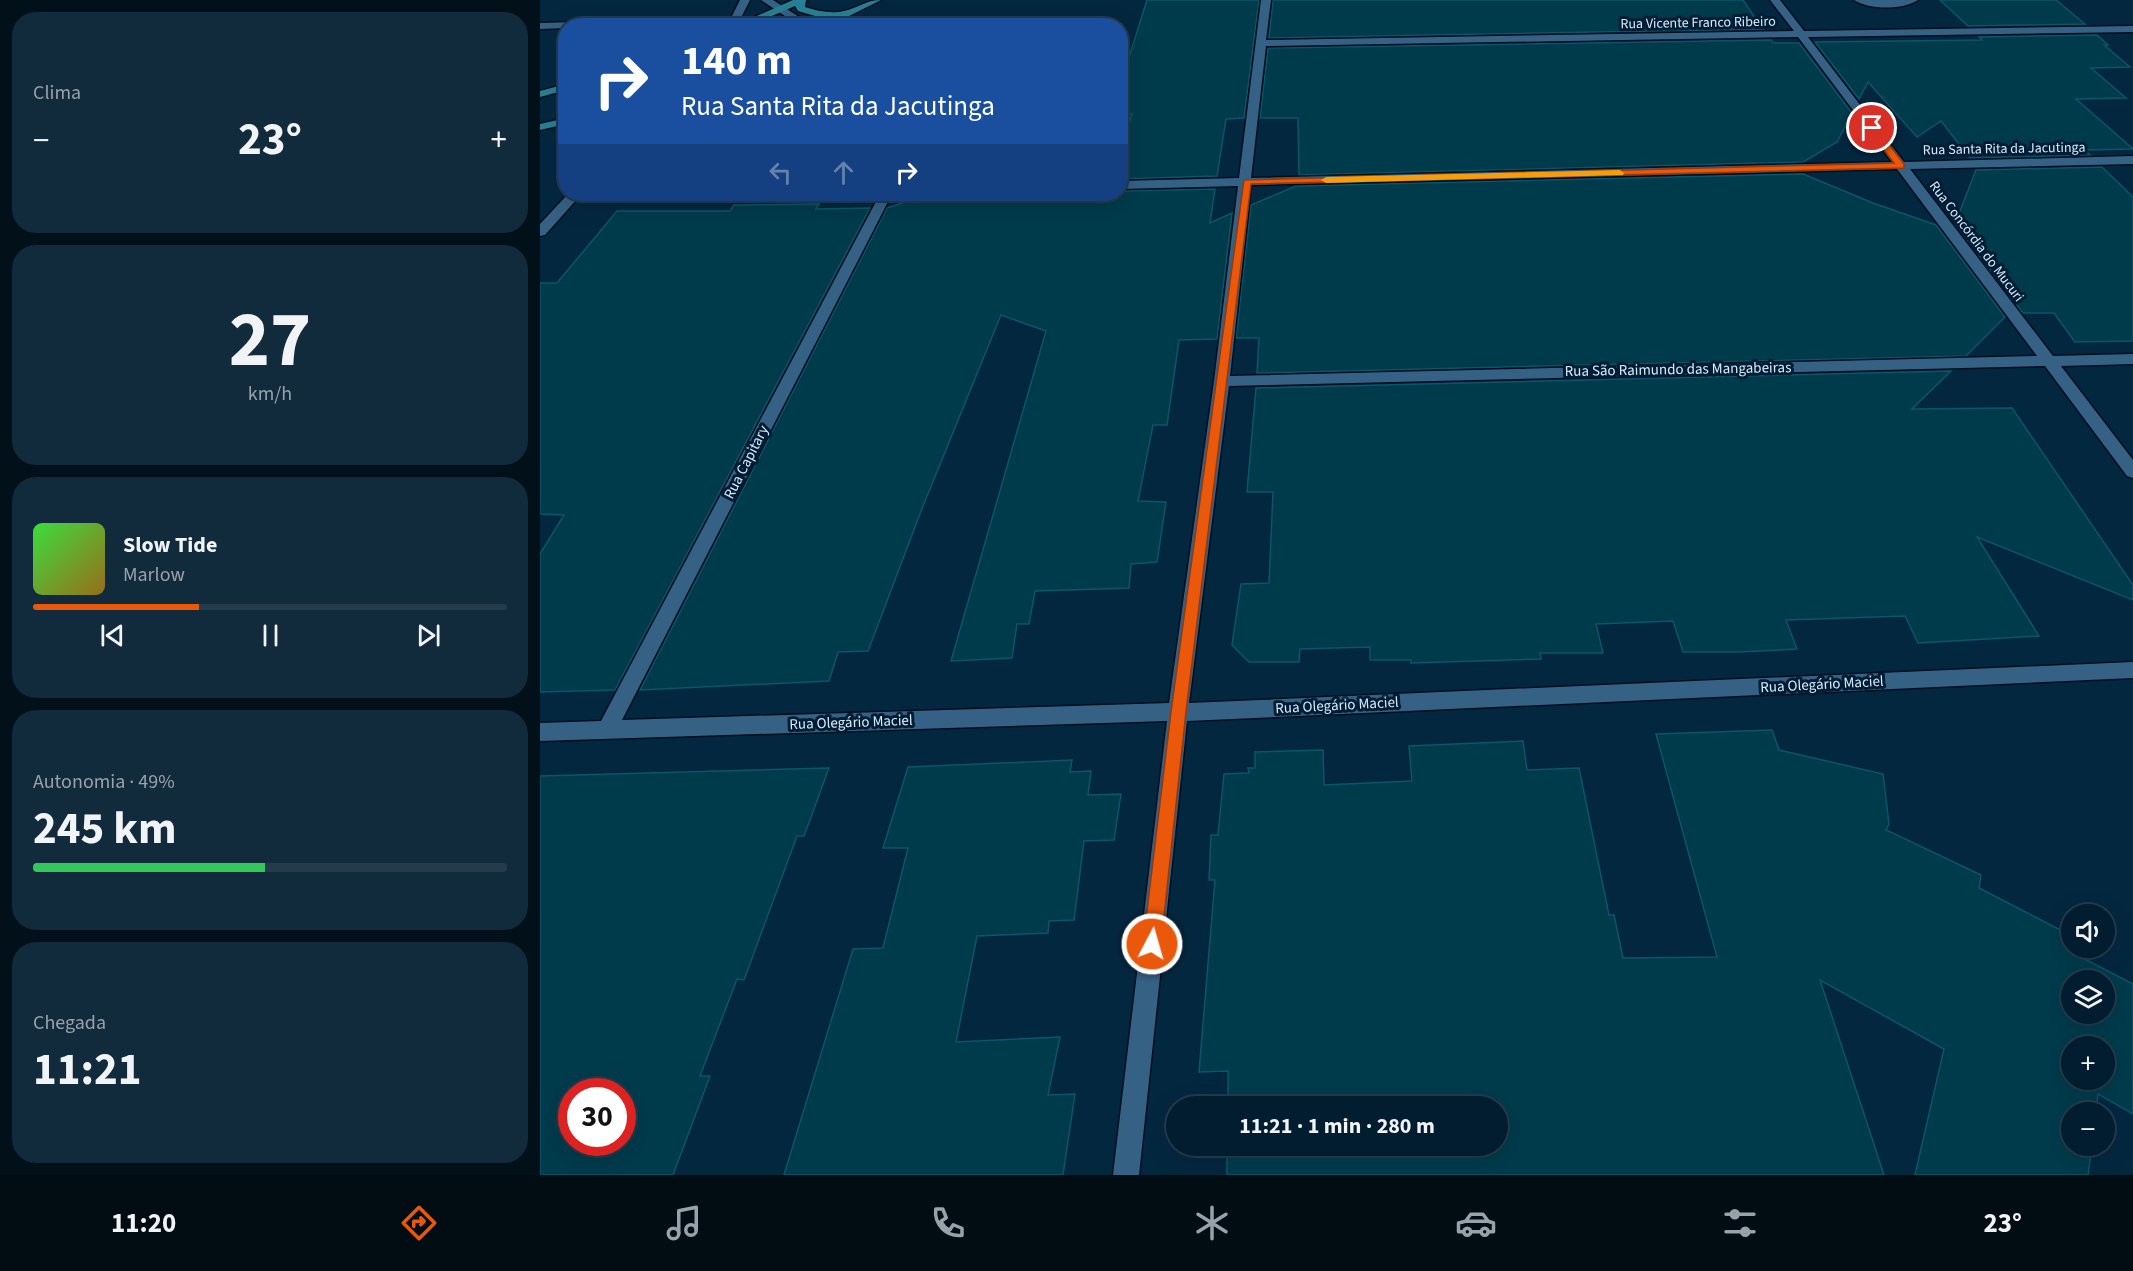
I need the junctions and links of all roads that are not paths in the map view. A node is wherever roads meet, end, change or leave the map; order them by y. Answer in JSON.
{"nodes":[{"id":1,"x":745,"y":0,"type":"edge"},
{"id":2,"x":766,"y":0,"type":"edge"},
{"id":3,"x":876,"y":0,"type":"edge"},
{"id":4,"x":1266,"y":0,"type":"edge"},
{"id":5,"x":1775,"y":0,"type":"edge"},
{"id":6,"x":1859,"y":0,"type":"edge"},
{"id":7,"x":1913,"y":0,"type":"edge"},
{"id":8,"x":800,"y":1,"type":"edge"},
{"id":9,"x":780,"y":9,"type":"junction"},
{"id":10,"x":844,"y":14,"type":"junction"},
{"id":11,"x":736,"y":18,"type":"edge"},
{"id":12,"x":759,"y":18,"type":"edge"},
{"id":13,"x":795,"y":18,"type":"edge"},
{"id":14,"x":836,"y":18,"type":"edge"},
{"id":15,"x":540,"y":26,"type":"edge"},
{"id":16,"x":558,"y":26,"type":"edge"},
{"id":17,"x":2133,"y":28,"type":"edge"},
{"id":18,"x":1800,"y":34,"type":"junction"},
{"id":19,"x":1263,"y":43,"type":"junction"},
{"id":20,"x":558,"y":89,"type":"edge"},
{"id":21,"x":540,"y":94,"type":"edge"},
{"id":22,"x":558,"y":122,"type":"edge"},
{"id":23,"x":540,"y":127,"type":"edge"},
{"id":24,"x":2133,"y":160,"type":"edge"},
{"id":25,"x":1900,"y":166,"type":"junction"},
{"id":26,"x":1247,"y":182,"type":"junction"},
{"id":27,"x":1128,"y":185,"type":"edge"},
{"id":28,"x":568,"y":201,"type":"edge"},
{"id":29,"x":882,"y":201,"type":"edge"},
{"id":30,"x":540,"y":232,"type":"edge"},
{"id":31,"x":2133,"y":359,"type":"edge"},
{"id":32,"x":2049,"y":361,"type":"junction"},
{"id":33,"x":1222,"y":381,"type":"junction"},
{"id":34,"x":2133,"y":472,"type":"edge"},
{"id":35,"x":2133,"y":670,"type":"edge"},
{"id":36,"x":1178,"y":712,"type":"junction"},
{"id":37,"x":607,"y":730,"type":"junction"},
{"id":38,"x":540,"y":732,"type":"edge"},
{"id":39,"x":1126,"y":1175,"type":"edge"}],
"edges":[{"from":1,"to":11,"type":"street"},
{"from":2,"to":9,"type":"street"},
{"from":3,"to":10,"type":"main road"},
{"from":4,"to":19,"type":"street"},
{"from":5,"to":18,"type":"street","name":"Rua Concórdia do Mucuri"},
{"from":6,"to":7,"type":"street"},
{"from":8,"to":9,"type":"main road"},
{"from":8,"to":10,"type":"main road"},
{"from":9,"to":12,"type":"main road"},
{"from":9,"to":13,"type":"street"},
{"from":10,"to":14,"type":"main road"},
{"from":15,"to":16,"type":"street"},
{"from":17,"to":18,"type":"street","name":"Rua Vicente Franco Ribeiro"},
{"from":18,"to":19,"type":"street","name":"Rua Vicente Franco Ribeiro"},
{"from":18,"to":25,"type":"street","name":"Rua Concórdia do Mucuri"},
{"from":19,"to":26,"type":"street"},
{"from":20,"to":21,"type":"main road"},
{"from":22,"to":23,"type":"main road"},
{"from":24,"to":25,"type":"street","name":"Rua Santa Rita da Jacutinga"},
{"from":25,"to":26,"type":"street","name":"Rua Santa Rita da Jacutinga"},
{"from":25,"to":32,"type":"street","name":"Rua Concórdia do Mucuri"},
{"from":26,"to":27,"type":"street","name":"Rua Santa Rita da Jacutinga"},
{"from":26,"to":33,"type":"street"},
{"from":28,"to":30,"type":"street"},
{"from":29,"to":37,"type":"street","name":"Rua Capitary"},
{"from":31,"to":32,"type":"street","name":"Rua São Raimundo das Mangabeiras"},
{"from":32,"to":33,"type":"street","name":"Rua São Raimundo das Mangabeiras"},
{"from":32,"to":34,"type":"street","name":"Rua Concórdia do Mucuri"},
{"from":33,"to":36,"type":"street"},
{"from":35,"to":36,"type":"street","name":"Rua Olegário Maciel"},
{"from":36,"to":37,"type":"street","name":"Rua Olegário Maciel"},
{"from":36,"to":39,"type":"street"},
{"from":37,"to":38,"type":"street","name":"Rua Olegário Maciel"}]}
